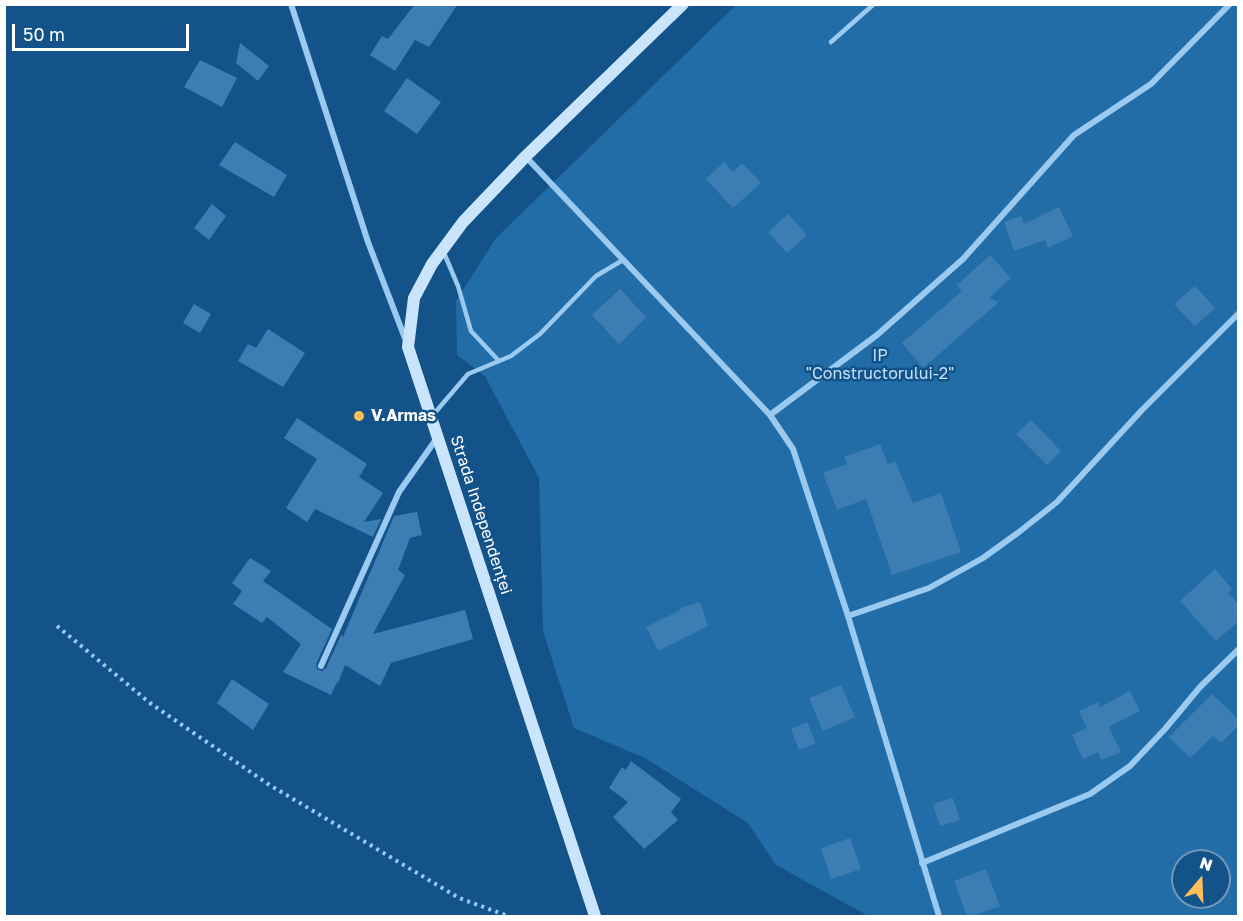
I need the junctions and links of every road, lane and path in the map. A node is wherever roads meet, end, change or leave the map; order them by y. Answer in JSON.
{"nodes":[{"id":1,"x":291,"y":4,"type":"edge"},
{"id":2,"x":683,"y":4,"type":"edge"},
{"id":3,"x":874,"y":4,"type":"edge"},
{"id":4,"x":1230,"y":4,"type":"edge"},
{"id":5,"x":831,"y":42,"type":"dead end"},
{"id":6,"x":526,"y":156,"type":"junction"},
{"id":7,"x":442,"y":250,"type":"junction"},
{"id":8,"x":623,"y":260,"type":"junction"},
{"id":9,"x":1239,"y":314,"type":"edge"},
{"id":10,"x":408,"y":348,"type":"junction"},
{"id":11,"x":499,"y":361,"type":"junction"},
{"id":12,"x":770,"y":415,"type":"junction"},
{"id":13,"x":431,"y":416,"type":"junction"},
{"id":14,"x":438,"y":436,"type":"junction"},
{"id":15,"x":848,"y":616,"type":"junction"},
{"id":16,"x":57,"y":626,"type":"dead end"},
{"id":17,"x":1239,"y":650,"type":"edge"},
{"id":18,"x":321,"y":666,"type":"dead end"},
{"id":19,"x":922,"y":863,"type":"junction"},
{"id":20,"x":507,"y":916,"type":"edge"},
{"id":21,"x":595,"y":916,"type":"edge"},
{"id":22,"x":939,"y":916,"type":"edge"}],
"edges":[{"from":1,"to":10,"type":"street"},
{"from":2,"to":6,"type":"main road","name":"Strada Independenței"},
{"from":3,"to":5,"type":"lane"},
{"from":4,"to":12,"type":"street"},
{"from":6,"to":7,"type":"main road","name":"Strada Independenței"},
{"from":6,"to":8,"type":"street"},
{"from":7,"to":10,"type":"main road","name":"Strada Independenței"},
{"from":7,"to":11,"type":"lane"},
{"from":8,"to":11,"type":"lane"},
{"from":8,"to":12,"type":"street"},
{"from":9,"to":15,"type":"street"},
{"from":10,"to":13,"type":"main road","name":"Strada Independenței"},
{"from":11,"to":13,"type":"lane"},
{"from":12,"to":15,"type":"street"},
{"from":13,"to":14,"type":"main road","name":"Strada Independenței"},
{"from":14,"to":18,"type":"street"},
{"from":14,"to":21,"type":"main road","name":"Strada Independenței"},
{"from":15,"to":19,"type":"street"},
{"from":16,"to":20,"type":"path"},
{"from":17,"to":19,"type":"street"},
{"from":19,"to":22,"type":"street"}]}
